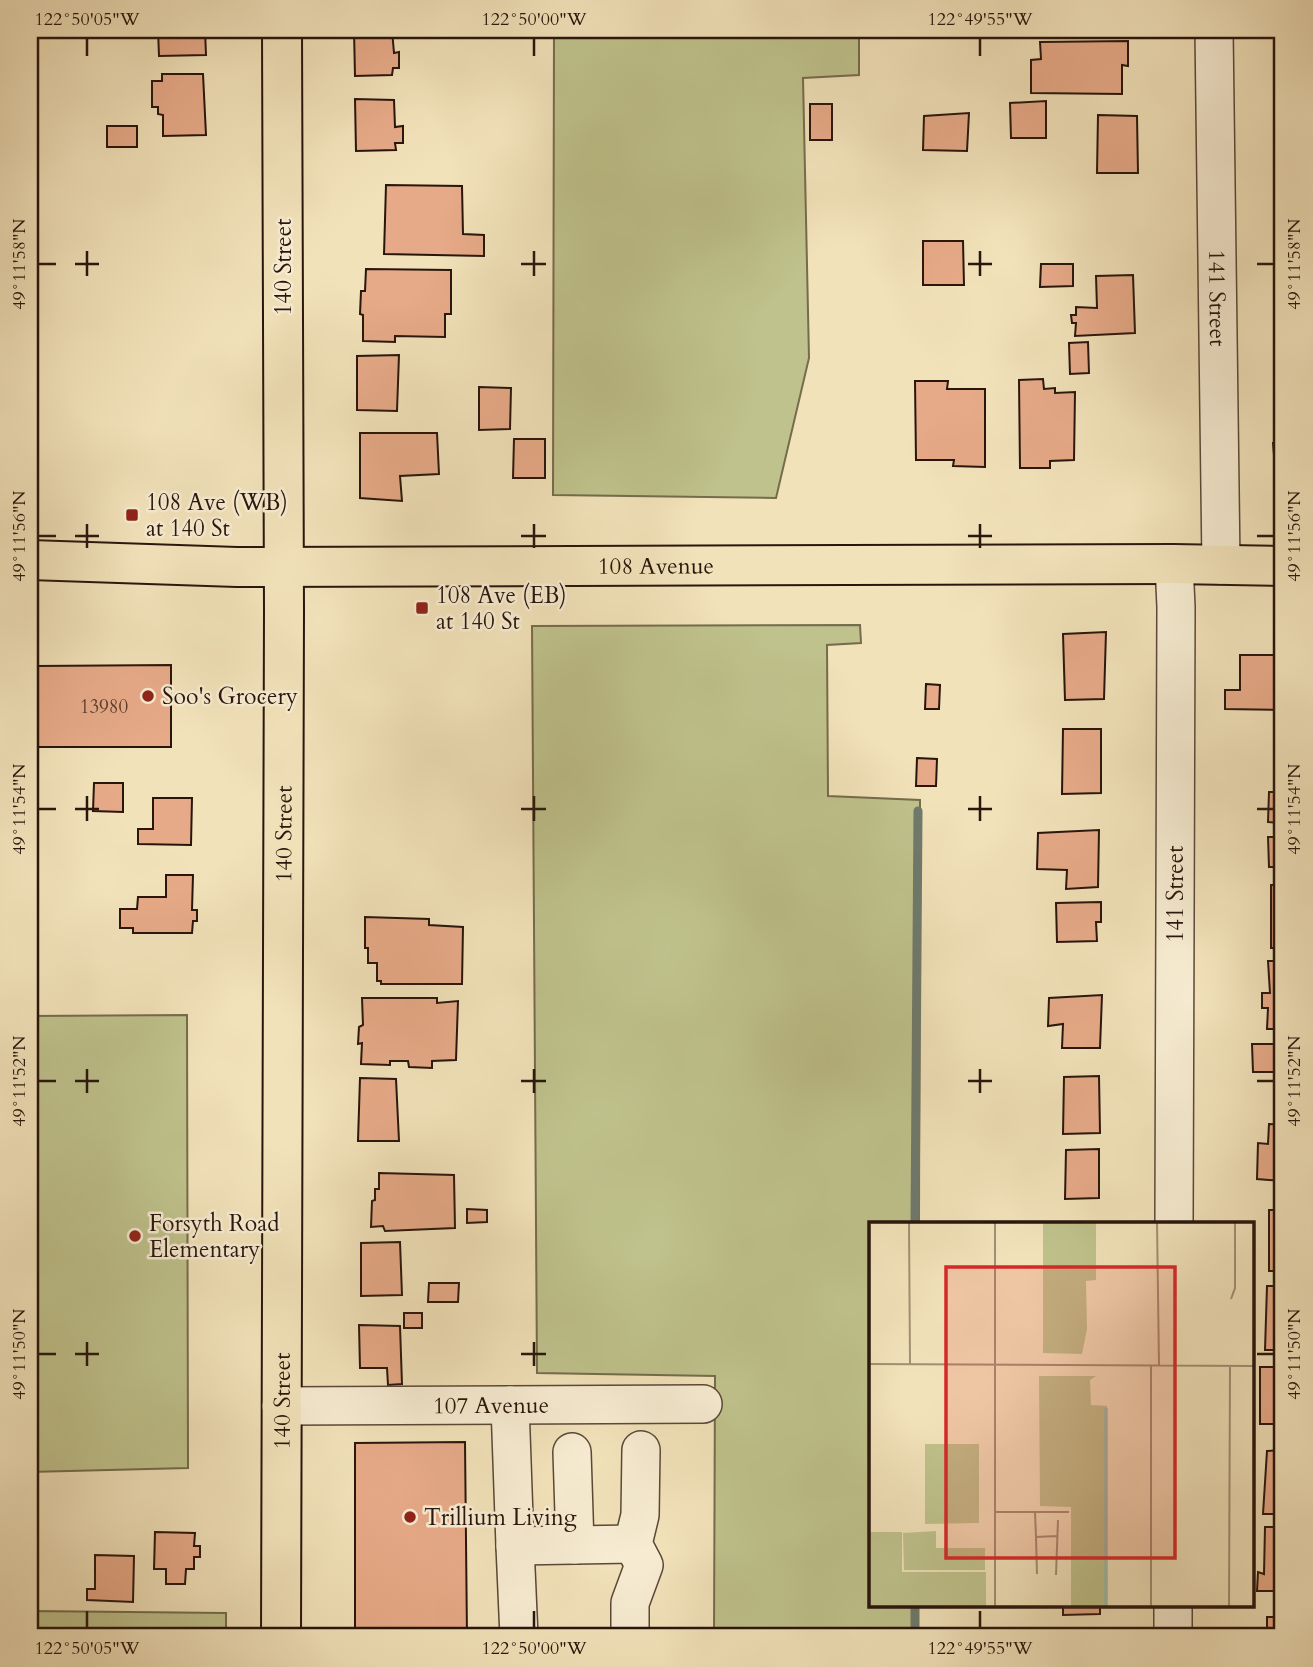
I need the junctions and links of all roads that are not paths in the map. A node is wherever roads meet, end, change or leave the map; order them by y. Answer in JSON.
{"nodes":[{"id":1,"x":282,"y":30,"type":"edge"},
{"id":2,"x":1214,"y":30,"type":"edge"},
{"id":3,"x":30,"y":560,"type":"edge"},
{"id":4,"x":1174,"y":564,"type":"junction"},
{"id":5,"x":1221,"y":565,"type":"junction"},
{"id":6,"x":283,"y":566,"type":"junction"},
{"id":7,"x":1283,"y":566,"type":"edge"},
{"id":8,"x":1174,"y":1222,"type":"edge"},
{"id":9,"x":702,"y":1404,"type":"dead end"},
{"id":10,"x":510,"y":1405,"type":"junction"},
{"id":11,"x":281,"y":1406,"type":"junction"},
{"id":12,"x":641,"y":1450,"type":"dead end"},
{"id":13,"x":572,"y":1452,"type":"dead end"},
{"id":14,"x":633,"y":1544,"type":"junction"},
{"id":15,"x":575,"y":1545,"type":"junction"},
{"id":16,"x":515,"y":1546,"type":"junction"},
{"id":17,"x":1173,"y":1608,"type":"edge"},
{"id":18,"x":281,"y":1637,"type":"edge"},
{"id":19,"x":519,"y":1637,"type":"edge"},
{"id":20,"x":630,"y":1637,"type":"edge"},
{"id":21,"x":1173,"y":1637,"type":"edge"}],
"edges":[{"from":1,"to":6,"type":"main road","name":"140 Street"},
{"from":2,"to":5,"type":"street","name":"141 Street"},
{"from":3,"to":6,"type":"main road","name":"108 Avenue"},
{"from":4,"to":5,"type":"main road","name":"108 Avenue"},
{"from":4,"to":6,"type":"main road","name":"108 Avenue"},
{"from":4,"to":8,"type":"street","name":"141 Street"},
{"from":5,"to":7,"type":"main road","name":"108 Avenue"},
{"from":6,"to":11,"type":"main road","name":"140 Street"},
{"from":9,"to":10,"type":"street","name":"107 Avenue"},
{"from":10,"to":11,"type":"street","name":"107 Avenue"},
{"from":10,"to":16,"type":"street"},
{"from":11,"to":18,"type":"main road","name":"140 Street"},
{"from":12,"to":14,"type":"street"},
{"from":13,"to":15,"type":"street"},
{"from":14,"to":15,"type":"street"},
{"from":14,"to":20,"type":"street"},
{"from":15,"to":16,"type":"street"},
{"from":16,"to":19,"type":"street"},
{"from":17,"to":21,"type":"street"}]}
